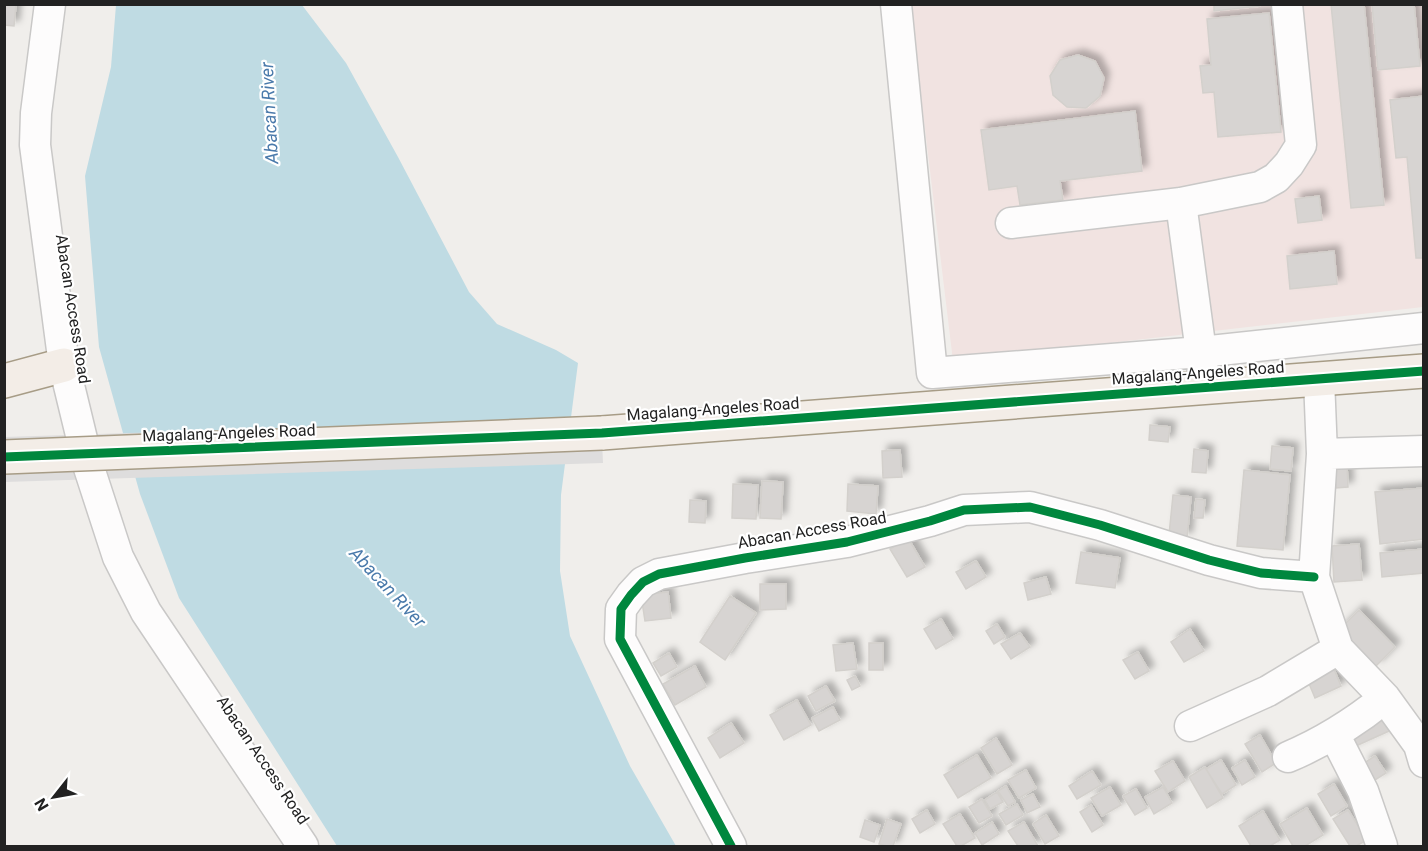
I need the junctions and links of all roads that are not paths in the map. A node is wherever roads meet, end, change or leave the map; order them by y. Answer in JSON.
{"nodes":[{"id":1,"x":50,"y":4,"type":"edge"},
{"id":2,"x":896,"y":4,"type":"edge"},
{"id":3,"x":1287,"y":4,"type":"edge"},
{"id":4,"x":1181,"y":202,"type":"junction"},
{"id":5,"x":1011,"y":223,"type":"dead end"},
{"id":6,"x":1424,"y":328,"type":"edge"},
{"id":7,"x":1202,"y":352,"type":"junction"},
{"id":8,"x":64,"y":365,"type":"junction"},
{"id":9,"x":1424,"y":371,"type":"edge"},
{"id":10,"x":1319,"y":379,"type":"junction"},
{"id":11,"x":4,"y":381,"type":"edge"},
{"id":12,"x":1204,"y":387,"type":"junction"},
{"id":13,"x":1424,"y":451,"type":"edge"},
{"id":14,"x":1322,"y":454,"type":"junction"},
{"id":15,"x":4,"y":457,"type":"edge"},
{"id":16,"x":1314,"y":577,"type":"junction"},
{"id":17,"x":1338,"y":649,"type":"junction"},
{"id":18,"x":1386,"y":698,"type":"junction"},
{"id":19,"x":1190,"y":726,"type":"dead end"},
{"id":20,"x":1334,"y":734,"type":"junction"},
{"id":21,"x":1422,"y":750,"type":"edge"},
{"id":22,"x":1288,"y":757,"type":"dead end"},
{"id":23,"x":303,"y":846,"type":"edge"},
{"id":24,"x":731,"y":846,"type":"edge"},
{"id":25,"x":1382,"y":846,"type":"edge"}],
"edges":[{"from":1,"to":8,"type":"street","name":"Abacan Access Road"},
{"from":2,"to":7,"type":"street"},
{"from":3,"to":4,"type":"street"},
{"from":4,"to":5,"type":"street"},
{"from":4,"to":7,"type":"street"},
{"from":6,"to":7,"type":"street"},
{"from":7,"to":12,"type":"street"},
{"from":8,"to":11,"type":"main road"},
{"from":8,"to":23,"type":"street","name":"Abacan Access Road"},
{"from":9,"to":10,"type":"main road","name":"Magalang-Angeles Road"},
{"from":10,"to":12,"type":"main road","name":"Magalang-Angeles Road"},
{"from":10,"to":14,"type":"street"},
{"from":12,"to":15,"type":"main road","name":"Magalang-Angeles Road","bridge":true},
{"from":13,"to":14,"type":"street"},
{"from":14,"to":16,"type":"street"},
{"from":16,"to":17,"type":"street"},
{"from":16,"to":24,"type":"street","name":"Abacan Access Road"},
{"from":17,"to":18,"type":"street"},
{"from":17,"to":19,"type":"street"},
{"from":18,"to":20,"type":"street"},
{"from":18,"to":21,"type":"street"},
{"from":20,"to":22,"type":"street"},
{"from":20,"to":25,"type":"street"}]}
